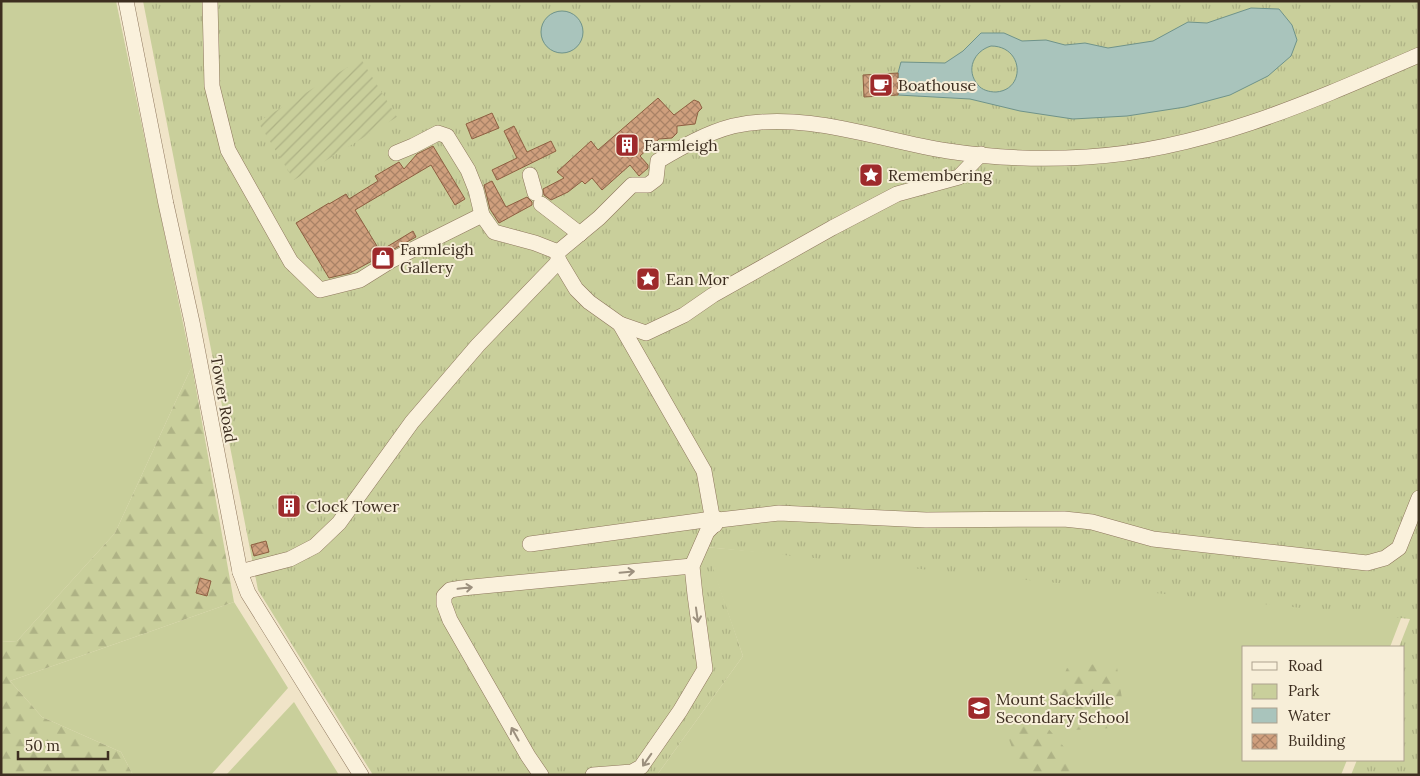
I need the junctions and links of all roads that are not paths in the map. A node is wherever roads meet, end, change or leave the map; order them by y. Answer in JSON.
{"nodes":[{"id":1,"x":126,"y":1,"type":"edge"},
{"id":2,"x":210,"y":1,"type":"edge"},
{"id":3,"x":1419,"y":56,"type":"edge"},
{"id":4,"x":396,"y":153,"type":"dead end"},
{"id":5,"x":981,"y":154,"type":"junction"},
{"id":6,"x":530,"y":174,"type":"dead end"},
{"id":7,"x":482,"y":215,"type":"junction"},
{"id":8,"x":580,"y":234,"type":"junction"},
{"id":9,"x":559,"y":257,"type":"junction"},
{"id":10,"x":620,"y":324,"type":"junction"},
{"id":11,"x":1419,"y":498,"type":"edge"},
{"id":12,"x":717,"y":522,"type":"junction"},
{"id":13,"x":530,"y":544,"type":"dead end"},
{"id":14,"x":692,"y":566,"type":"junction"},
{"id":15,"x":240,"y":572,"type":"junction"},
{"id":16,"x":361,"y":775,"type":"edge"},
{"id":17,"x":541,"y":775,"type":"edge"},
{"id":18,"x":593,"y":775,"type":"edge"}],
"edges":[{"from":1,"to":15,"type":"street","name":"Tower Road"},
{"from":2,"to":7,"type":"street"},
{"from":3,"to":5,"type":"street"},
{"from":4,"to":7,"type":"street"},
{"from":5,"to":8,"type":"street"},
{"from":5,"to":10,"type":"street"},
{"from":6,"to":8,"type":"street"},
{"from":7,"to":9,"type":"street"},
{"from":8,"to":9,"type":"street"},
{"from":9,"to":10,"type":"street"},
{"from":9,"to":15,"type":"street"},
{"from":10,"to":12,"type":"street"},
{"from":11,"to":12,"type":"street"},
{"from":12,"to":13,"type":"street"},
{"from":12,"to":14,"type":"street"},
{"from":17,"to":14,"type":"street","one_way":true},
{"from":14,"to":18,"type":"street","one_way":true},
{"from":15,"to":16,"type":"street","name":"Tower Road"}]}
